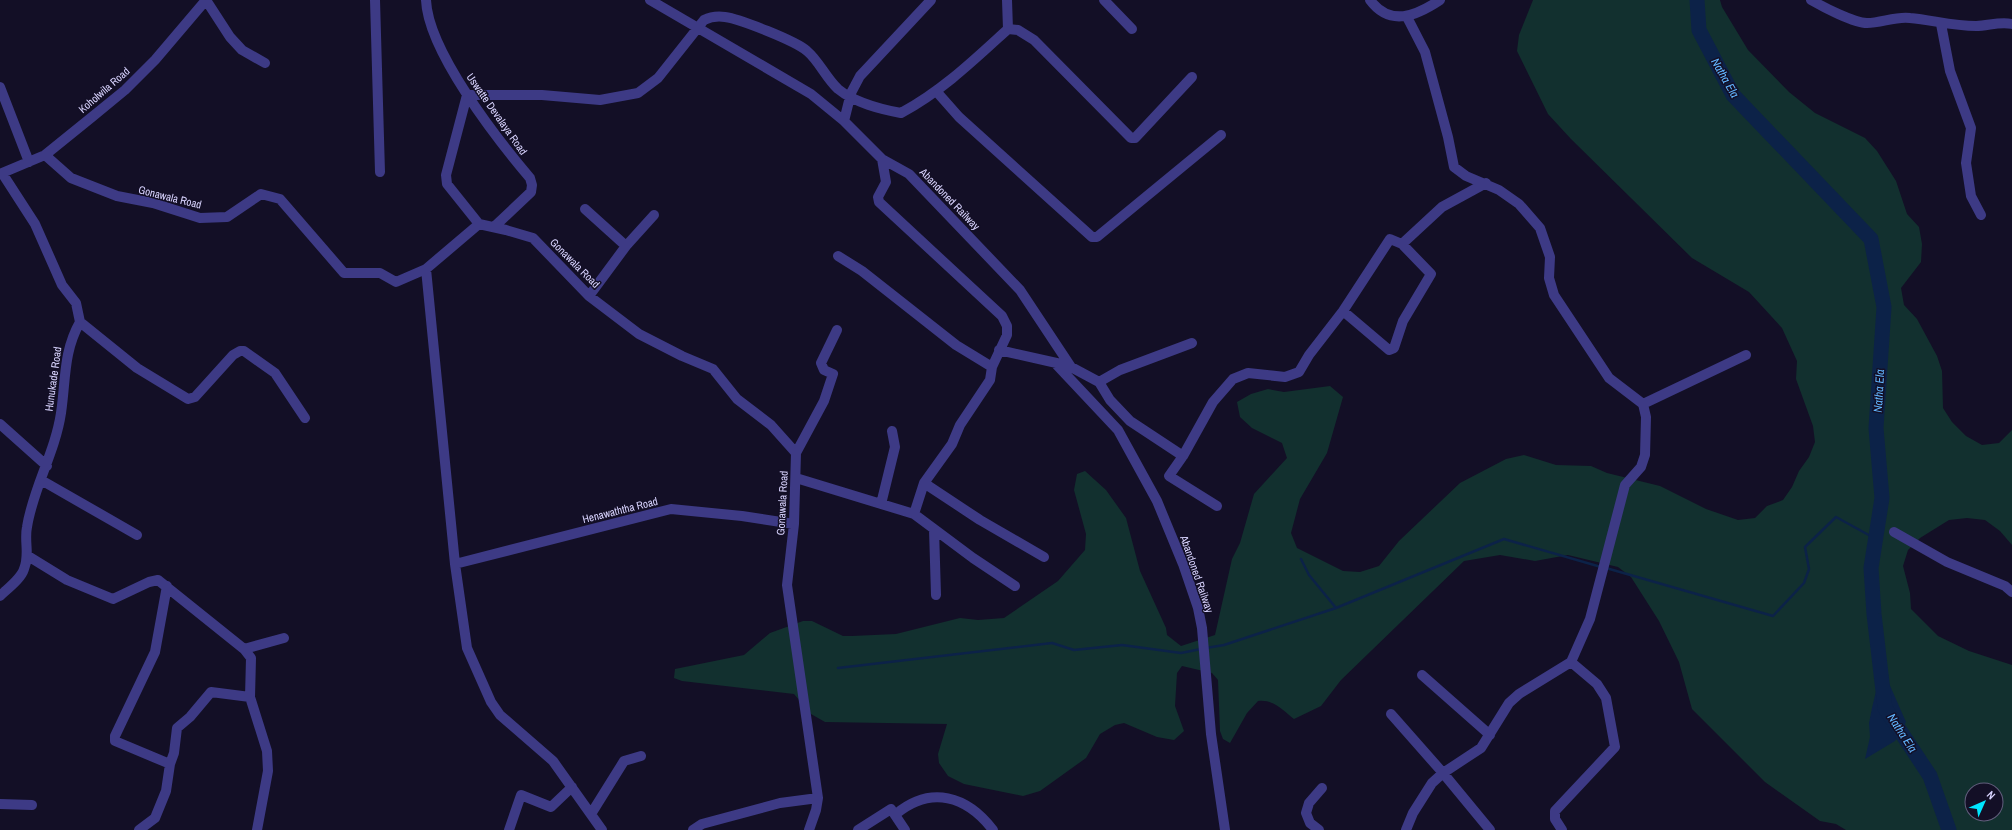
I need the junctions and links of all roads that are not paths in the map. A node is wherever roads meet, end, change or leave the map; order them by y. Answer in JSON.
{"nodes":[{"id":1,"x":206,"y":0,"type":"edge"},
{"id":2,"x":375,"y":0,"type":"edge"},
{"id":3,"x":426,"y":0,"type":"edge"},
{"id":4,"x":650,"y":0,"type":"edge"},
{"id":5,"x":931,"y":0,"type":"edge"},
{"id":6,"x":1007,"y":0,"type":"edge"},
{"id":7,"x":1104,"y":0,"type":"edge"},
{"id":8,"x":1370,"y":0,"type":"edge"},
{"id":9,"x":1440,"y":0,"type":"edge"},
{"id":10,"x":1811,"y":0,"type":"edge"},
{"id":11,"x":1407,"y":17,"type":"junction"},
{"id":12,"x":1941,"y":24,"type":"junction"},
{"id":13,"x":2012,"y":24,"type":"edge"},
{"id":14,"x":698,"y":28,"type":"junction"},
{"id":15,"x":1008,"y":28,"type":"junction"},
{"id":16,"x":1132,"y":29,"type":"dead end"},
{"id":17,"x":265,"y":63,"type":"dead end"},
{"id":18,"x":1192,"y":77,"type":"dead end"},
{"id":19,"x":0,"y":87,"type":"edge"},
{"id":20,"x":936,"y":90,"type":"junction"},
{"id":21,"x":467,"y":96,"type":"junction"},
{"id":22,"x":850,"y":96,"type":"junction"},
{"id":23,"x":844,"y":121,"type":"junction"},
{"id":24,"x":1222,"y":135,"type":"dead end"},
{"id":25,"x":45,"y":155,"type":"junction"},
{"id":26,"x":882,"y":159,"type":"junction"},
{"id":27,"x":29,"y":162,"type":"junction"},
{"id":28,"x":380,"y":172,"type":"dead end"},
{"id":29,"x":1,"y":173,"type":"edge"},
{"id":30,"x":1486,"y":183,"type":"junction"},
{"id":31,"x":585,"y":209,"type":"dead end"},
{"id":32,"x":654,"y":215,"type":"dead end"},
{"id":33,"x":1981,"y":215,"type":"dead end"},
{"id":34,"x":479,"y":224,"type":"junction"},
{"id":35,"x":494,"y":227,"type":"junction"},
{"id":36,"x":1402,"y":244,"type":"junction"},
{"id":37,"x":626,"y":246,"type":"junction"},
{"id":38,"x":838,"y":256,"type":"dead end"},
{"id":39,"x":426,"y":269,"type":"junction"},
{"id":40,"x":589,"y":296,"type":"junction"},
{"id":41,"x":1343,"y":311,"type":"junction"},
{"id":42,"x":80,"y":322,"type":"junction"},
{"id":43,"x":837,"y":330,"type":"dead end"},
{"id":44,"x":1192,"y":343,"type":"dead end"},
{"id":45,"x":1000,"y":350,"type":"junction"},
{"id":46,"x":1746,"y":355,"type":"dead end"},
{"id":47,"x":1055,"y":363,"type":"junction"},
{"id":48,"x":992,"y":367,"type":"junction"},
{"id":49,"x":1070,"y":367,"type":"junction"},
{"id":50,"x":1099,"y":382,"type":"junction"},
{"id":51,"x":1643,"y":404,"type":"junction"},
{"id":52,"x":305,"y":418,"type":"dead end"},
{"id":53,"x":0,"y":424,"type":"edge"},
{"id":54,"x":892,"y":431,"type":"dead end"},
{"id":55,"x":796,"y":453,"type":"junction"},
{"id":56,"x":1183,"y":456,"type":"junction"},
{"id":57,"x":47,"y":466,"type":"junction"},
{"id":58,"x":796,"y":478,"type":"junction"},
{"id":59,"x":41,"y":480,"type":"junction"},
{"id":60,"x":924,"y":482,"type":"junction"},
{"id":61,"x":881,"y":504,"type":"junction"},
{"id":62,"x":1217,"y":506,"type":"dead end"},
{"id":63,"x":914,"y":514,"type":"junction"},
{"id":64,"x":794,"y":524,"type":"junction"},
{"id":65,"x":934,"y":529,"type":"junction"},
{"id":66,"x":1894,"y":532,"type":"dead end"},
{"id":67,"x":137,"y":535,"type":"dead end"},
{"id":68,"x":28,"y":556,"type":"junction"},
{"id":69,"x":1044,"y":557,"type":"dead end"},
{"id":70,"x":455,"y":564,"type":"junction"},
{"id":71,"x":167,"y":586,"type":"junction"},
{"id":72,"x":1015,"y":586,"type":"dead end"},
{"id":73,"x":2012,"y":592,"type":"edge"},
{"id":74,"x":936,"y":595,"type":"dead end"},
{"id":75,"x":0,"y":596,"type":"edge"},
{"id":76,"x":284,"y":638,"type":"dead end"},
{"id":77,"x":244,"y":649,"type":"junction"},
{"id":78,"x":1571,"y":662,"type":"junction"},
{"id":79,"x":1422,"y":675,"type":"dead end"},
{"id":80,"x":250,"y":697,"type":"junction"},
{"id":81,"x":1391,"y":714,"type":"dead end"},
{"id":82,"x":1490,"y":736,"type":"junction"},
{"id":83,"x":641,"y":756,"type":"dead end"},
{"id":84,"x":170,"y":764,"type":"junction"},
{"id":85,"x":1443,"y":773,"type":"junction"},
{"id":86,"x":572,"y":787,"type":"junction"},
{"id":87,"x":1322,"y":788,"type":"dead end"},
{"id":88,"x":818,"y":798,"type":"junction"},
{"id":89,"x":0,"y":804,"type":"edge"},
{"id":90,"x":32,"y":805,"type":"dead end"},
{"id":91,"x":591,"y":814,"type":"junction"},
{"id":92,"x":896,"y":814,"type":"junction"},
{"id":93,"x":139,"y":830,"type":"edge"},
{"id":94,"x":258,"y":830,"type":"edge"},
{"id":95,"x":509,"y":830,"type":"edge"},
{"id":96,"x":602,"y":830,"type":"edge"},
{"id":97,"x":693,"y":830,"type":"edge"},
{"id":98,"x":809,"y":830,"type":"edge"},
{"id":99,"x":858,"y":830,"type":"edge"},
{"id":100,"x":905,"y":830,"type":"edge"},
{"id":101,"x":993,"y":830,"type":"edge"},
{"id":102,"x":1225,"y":830,"type":"edge"},
{"id":103,"x":1319,"y":830,"type":"edge"},
{"id":104,"x":1406,"y":830,"type":"edge"},
{"id":105,"x":1490,"y":830,"type":"edge"},
{"id":106,"x":1562,"y":830,"type":"edge"}],
"edges":[{"from":1,"to":17,"type":"street"},
{"from":1,"to":25,"type":"street","name":"Koholwila Road"},
{"from":2,"to":28,"type":"street"},
{"from":3,"to":21,"type":"street","name":"Uswatte Devalaya Road"},
{"from":4,"to":14,"type":"street","name":"Abandoned Railway"},
{"from":5,"to":22,"type":"street"},
{"from":6,"to":15,"type":"street"},
{"from":7,"to":16,"type":"street"},
{"from":8,"to":11,"type":"street"},
{"from":9,"to":11,"type":"street"},
{"from":10,"to":12,"type":"street"},
{"from":11,"to":30,"type":"street"},
{"from":12,"to":13,"type":"street"},
{"from":12,"to":33,"type":"street"},
{"from":14,"to":21,"type":"street"},
{"from":14,"to":22,"type":"street"},
{"from":14,"to":23,"type":"street","name":"Abandoned Railway"},
{"from":15,"to":18,"type":"street"},
{"from":15,"to":20,"type":"street"},
{"from":19,"to":27,"type":"street"},
{"from":20,"to":22,"type":"street"},
{"from":20,"to":24,"type":"street"},
{"from":21,"to":34,"type":"street"},
{"from":21,"to":35,"type":"street","name":"Uswatte Devalaya Road"},
{"from":22,"to":23,"type":"street"},
{"from":23,"to":26,"type":"street","name":"Abandoned Railway"},
{"from":25,"to":27,"type":"street","name":"Koholwila Road"},
{"from":25,"to":39,"type":"street","name":"Gonawala Road"},
{"from":26,"to":45,"type":"street"},
{"from":26,"to":49,"type":"street","name":"Abandoned Railway"},
{"from":27,"to":29,"type":"street","name":"Koholwila Road"},
{"from":29,"to":42,"type":"street"},
{"from":30,"to":36,"type":"street"},
{"from":30,"to":51,"type":"street"},
{"from":31,"to":37,"type":"street"},
{"from":32,"to":37,"type":"street"},
{"from":34,"to":35,"type":"street","name":"Gonawala Road"},
{"from":34,"to":39,"type":"street","name":"Gonawala Road"},
{"from":35,"to":40,"type":"street","name":"Gonawala Road"},
{"from":36,"to":41,"type":"street"},
{"from":36,"to":41,"type":"street"},
{"from":37,"to":40,"type":"street"},
{"from":38,"to":48,"type":"street"},
{"from":39,"to":70,"type":"street"},
{"from":40,"to":55,"type":"street","name":"Gonawala Road"},
{"from":41,"to":56,"type":"street"},
{"from":42,"to":52,"type":"street"},
{"from":42,"to":57,"type":"street","name":"Hunukade Road"},
{"from":43,"to":55,"type":"street"},
{"from":44,"to":50,"type":"street"},
{"from":45,"to":47,"type":"street"},
{"from":45,"to":48,"type":"street"},
{"from":46,"to":51,"type":"street"},
{"from":47,"to":49,"type":"street"},
{"from":47,"to":102,"type":"street","name":"Abandoned Railway"},
{"from":48,"to":60,"type":"street"},
{"from":49,"to":50,"type":"street","name":"Abandoned Railway"},
{"from":50,"to":56,"type":"street"},
{"from":51,"to":78,"type":"street"},
{"from":53,"to":57,"type":"street"},
{"from":54,"to":61,"type":"street"},
{"from":55,"to":58,"type":"street","name":"Gonawala Road"},
{"from":56,"to":62,"type":"street"},
{"from":57,"to":59,"type":"street","name":"Hunukade Road"},
{"from":58,"to":61,"type":"street"},
{"from":58,"to":64,"type":"street","name":"Gonawala Road"},
{"from":59,"to":67,"type":"street"},
{"from":59,"to":68,"type":"street","name":"Hunukade Road"},
{"from":60,"to":63,"type":"street"},
{"from":60,"to":69,"type":"street"},
{"from":61,"to":63,"type":"street"},
{"from":63,"to":65,"type":"street"},
{"from":64,"to":70,"type":"street","name":"Henawaththa Road"},
{"from":64,"to":88,"type":"street","name":"Gonawala Road"},
{"from":65,"to":72,"type":"street"},
{"from":65,"to":74,"type":"street"},
{"from":66,"to":73,"type":"street"},
{"from":68,"to":71,"type":"street"},
{"from":68,"to":75,"type":"street","name":"Hunukade Road"},
{"from":70,"to":86,"type":"street"},
{"from":71,"to":77,"type":"street"},
{"from":71,"to":84,"type":"street"},
{"from":76,"to":77,"type":"street"},
{"from":77,"to":80,"type":"street"},
{"from":78,"to":82,"type":"street"},
{"from":78,"to":106,"type":"street"},
{"from":79,"to":82,"type":"street"},
{"from":80,"to":84,"type":"street"},
{"from":80,"to":94,"type":"street"},
{"from":81,"to":85,"type":"street"},
{"from":82,"to":85,"type":"street"},
{"from":83,"to":91,"type":"street"},
{"from":84,"to":93,"type":"street"},
{"from":85,"to":104,"type":"street"},
{"from":85,"to":105,"type":"street"},
{"from":86,"to":91,"type":"street"},
{"from":86,"to":95,"type":"street"},
{"from":87,"to":103,"type":"street"},
{"from":88,"to":97,"type":"street"},
{"from":88,"to":98,"type":"street","name":"Gonawala Road"},
{"from":89,"to":90,"type":"street"},
{"from":91,"to":96,"type":"street"},
{"from":92,"to":99,"type":"street"},
{"from":92,"to":100,"type":"street"},
{"from":92,"to":101,"type":"street"}]}
